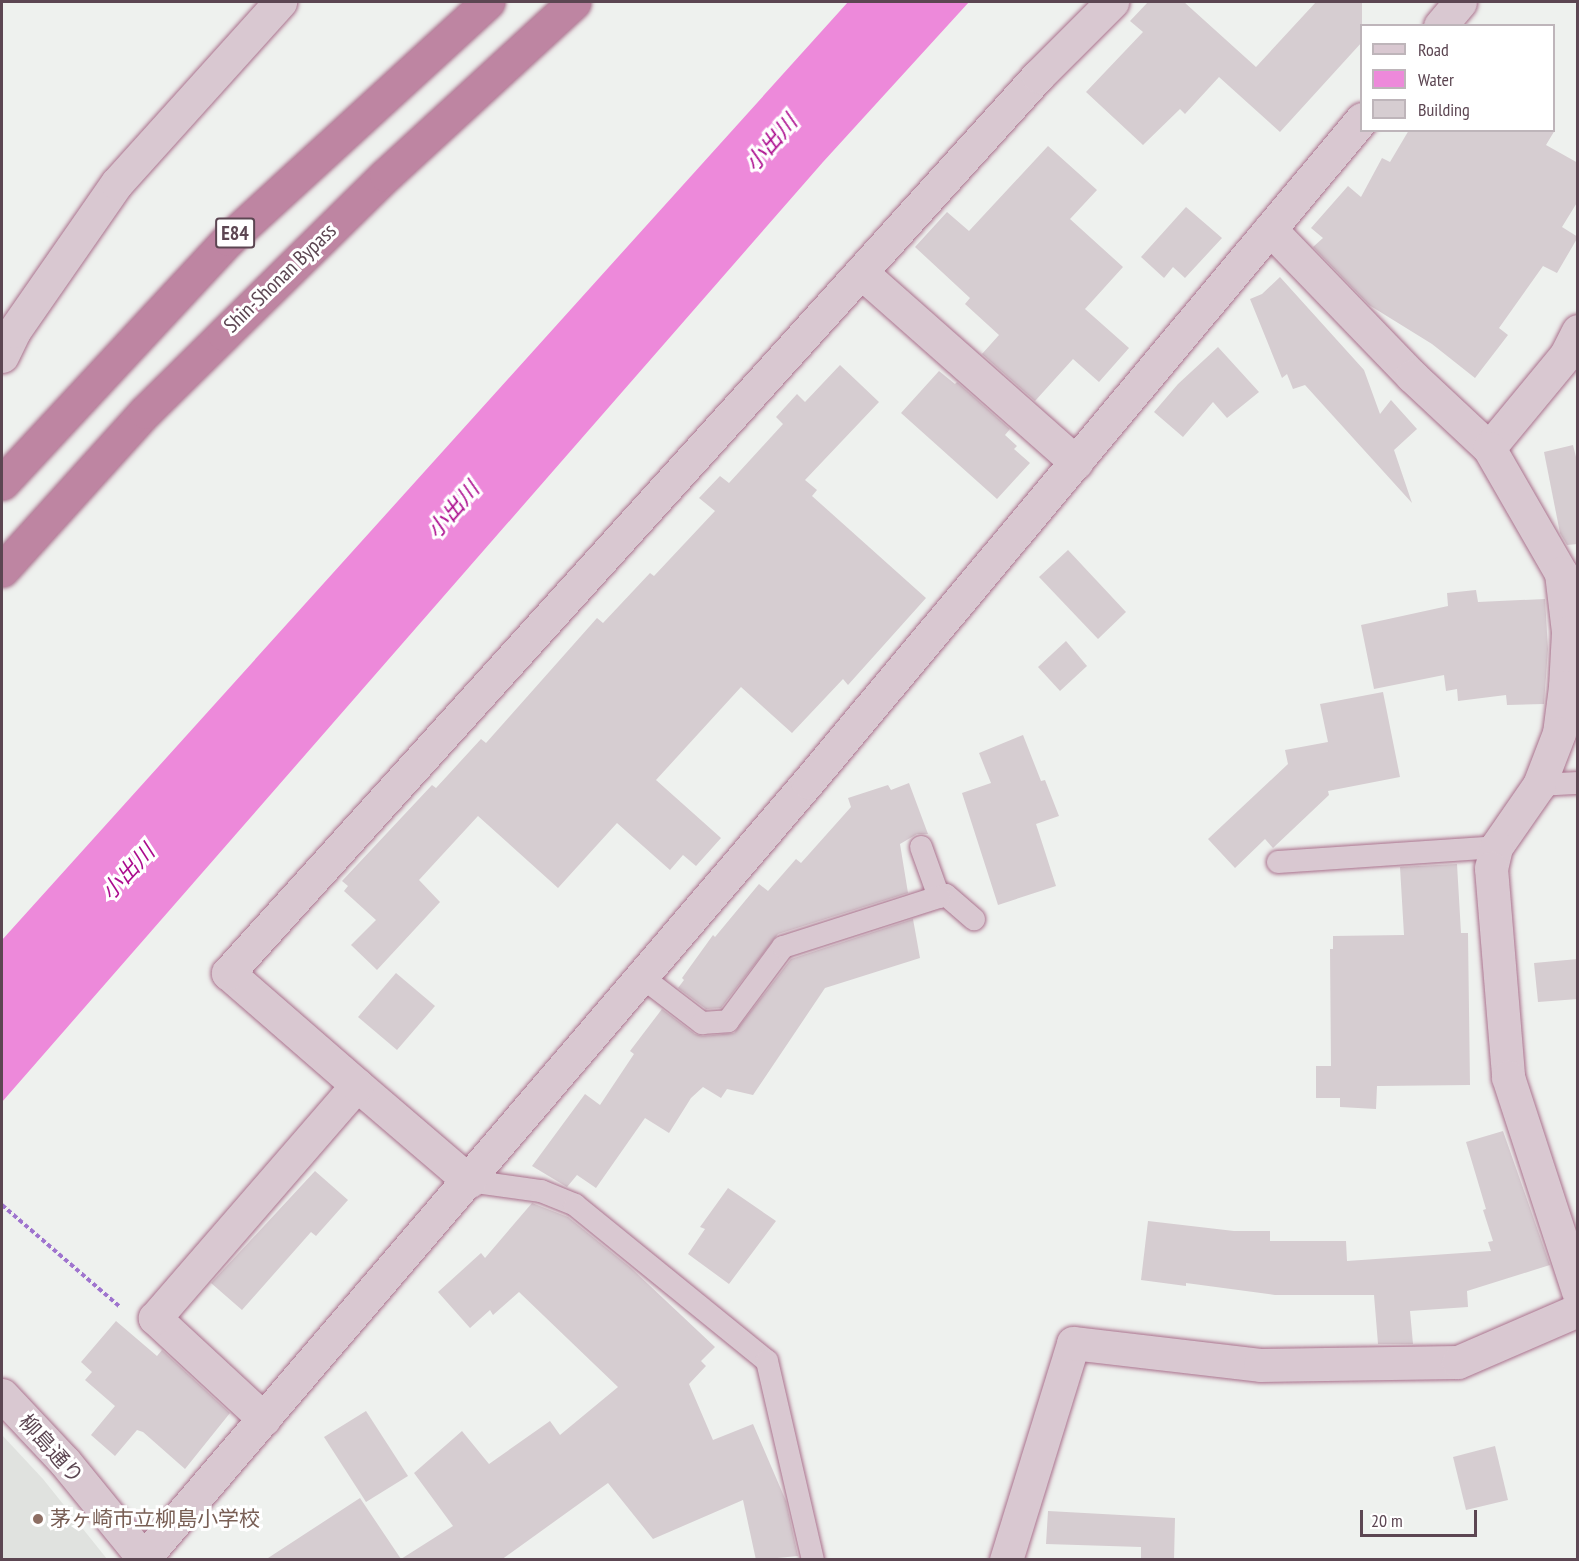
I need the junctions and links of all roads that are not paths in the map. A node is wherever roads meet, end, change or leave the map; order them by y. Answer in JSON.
{"nodes":[{"id":1,"x":280,"y":2,"type":"edge"},
{"id":2,"x":488,"y":2,"type":"edge"},
{"id":3,"x":574,"y":2,"type":"edge"},
{"id":4,"x":1112,"y":2,"type":"edge"},
{"id":5,"x":1460,"y":2,"type":"edge"},
{"id":6,"x":1442,"y":24,"type":"edge"},
{"id":7,"x":1360,"y":121,"type":"edge"},
{"id":8,"x":1270,"y":229,"type":"junction"},
{"id":9,"x":862,"y":273,"type":"junction"},
{"id":10,"x":1578,"y":331,"type":"edge"},
{"id":11,"x":2,"y":356,"type":"edge"},
{"id":12,"x":1489,"y":448,"type":"junction"},
{"id":13,"x":1076,"y":462,"type":"junction"},
{"id":14,"x":2,"y":483,"type":"edge"},
{"id":15,"x":2,"y":570,"type":"edge"},
{"id":16,"x":1570,"y":571,"type":"edge"},
{"id":17,"x":1578,"y":783,"type":"edge"},
{"id":18,"x":1539,"y":785,"type":"junction"},
{"id":19,"x":921,"y":847,"type":"dead end"},
{"id":20,"x":1496,"y":847,"type":"junction"},
{"id":21,"x":1278,"y":862,"type":"dead end"},
{"id":22,"x":939,"y":897,"type":"junction"},
{"id":23,"x":974,"y":919,"type":"dead end"},
{"id":24,"x":642,"y":977,"type":"junction"},
{"id":25,"x":357,"y":1085,"type":"junction"},
{"id":26,"x":469,"y":1181,"type":"junction"},
{"id":27,"x":1578,"y":1291,"type":"edge"},
{"id":28,"x":1578,"y":1310,"type":"edge"},
{"id":29,"x":2,"y":1395,"type":"edge"},
{"id":30,"x":264,"y":1419,"type":"junction"},
{"id":31,"x":144,"y":1559,"type":"edge"},
{"id":32,"x":813,"y":1560,"type":"edge"},
{"id":33,"x":1006,"y":1560,"type":"edge"}],
"edges":[{"from":1,"to":11,"type":"street"},
{"from":2,"to":14,"type":"highway","number":"E84"},
{"from":3,"to":15,"type":"highway","name":"Shin-Shonan Bypass"},
{"from":4,"to":9,"type":"street"},
{"from":5,"to":6,"type":"street"},
{"from":7,"to":8,"type":"street"},
{"from":8,"to":12,"type":"street"},
{"from":8,"to":13,"type":"street"},
{"from":9,"to":13,"type":"street"},
{"from":9,"to":25,"type":"street"},
{"from":10,"to":12,"type":"street"},
{"from":12,"to":16,"type":"street"},
{"from":13,"to":24,"type":"street"},
{"from":16,"to":18,"type":"street"},
{"from":17,"to":18,"type":"lane"},
{"from":18,"to":20,"type":"street"},
{"from":19,"to":22,"type":"lane"},
{"from":20,"to":21,"type":"lane"},
{"from":20,"to":27,"type":"street"},
{"from":22,"to":23,"type":"lane"},
{"from":22,"to":24,"type":"lane"},
{"from":24,"to":26,"type":"street"},
{"from":25,"to":26,"type":"street"},
{"from":25,"to":30,"type":"street"},
{"from":26,"to":30,"type":"street"},
{"from":26,"to":32,"type":"lane"},
{"from":28,"to":33,"type":"street"},
{"from":29,"to":31,"type":"street","name":"柳島通り"},
{"from":30,"to":31,"type":"street"}]}
